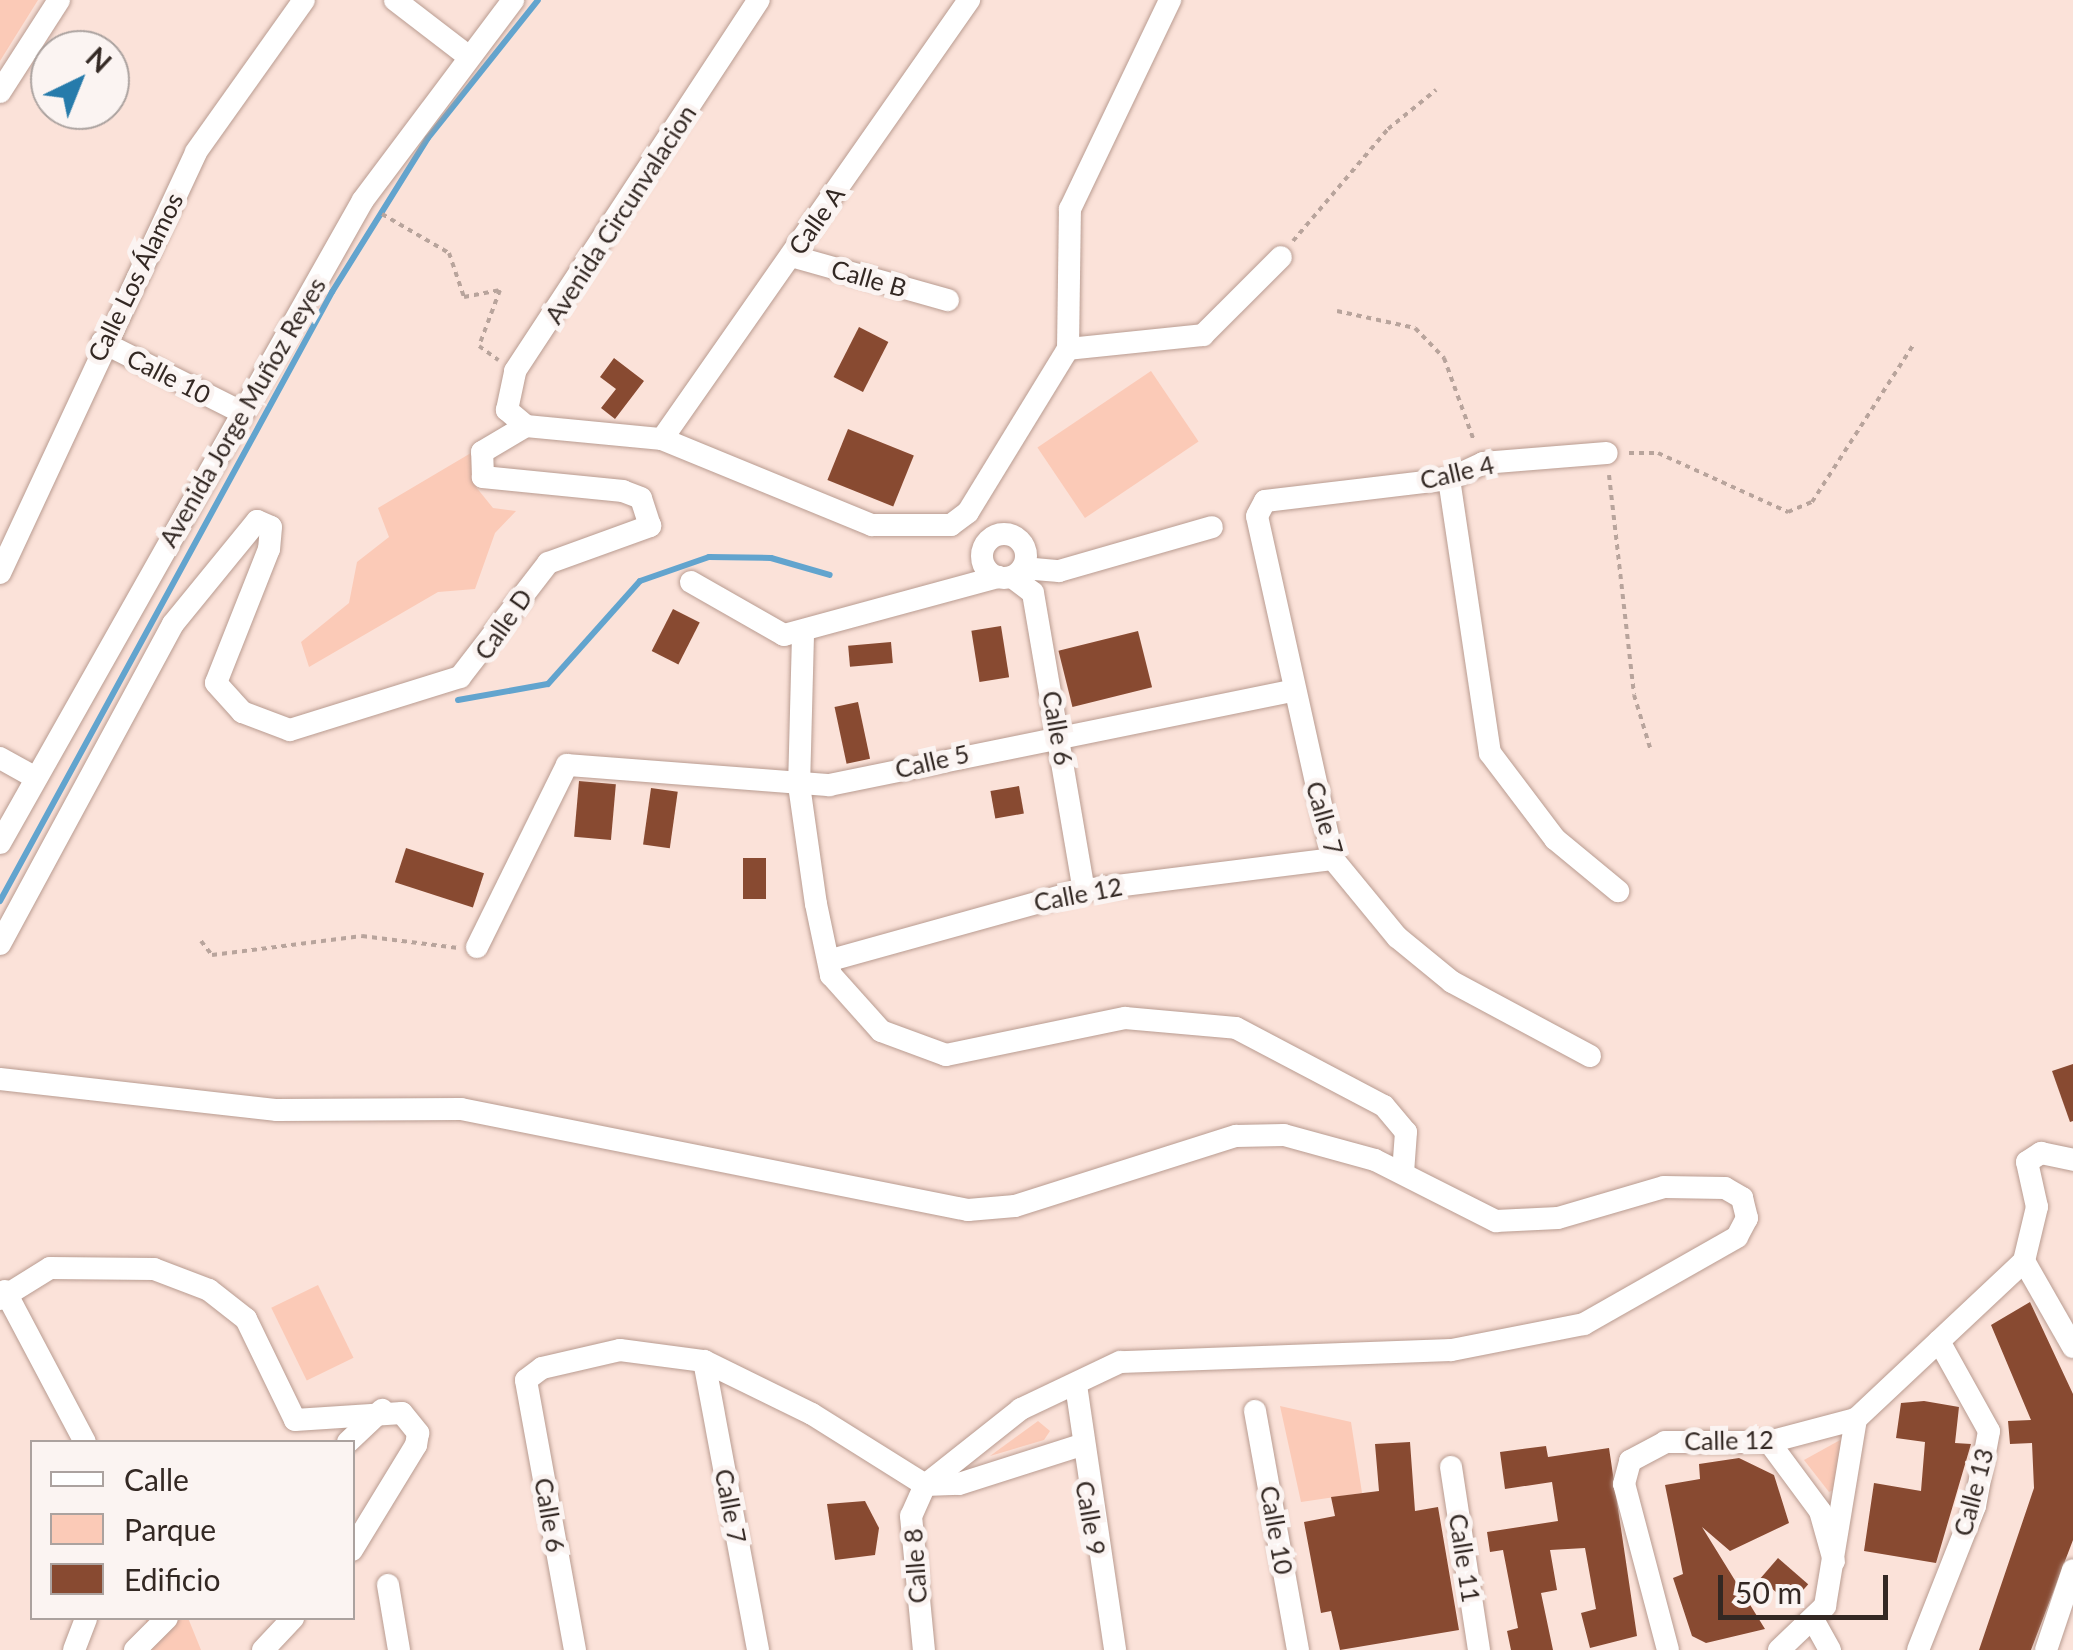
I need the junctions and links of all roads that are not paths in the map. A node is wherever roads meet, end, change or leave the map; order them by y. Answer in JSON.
{"nodes":[{"id":1,"x":58,"y":0,"type":"edge"},
{"id":2,"x":304,"y":0,"type":"edge"},
{"id":3,"x":396,"y":0,"type":"edge"},
{"id":4,"x":513,"y":0,"type":"edge"},
{"id":5,"x":759,"y":0,"type":"edge"},
{"id":6,"x":969,"y":0,"type":"edge"},
{"id":7,"x":1170,"y":0,"type":"edge"},
{"id":8,"x":468,"y":56,"type":"junction"},
{"id":9,"x":0,"y":92,"type":"edge"},
{"id":10,"x":791,"y":256,"type":"junction"},
{"id":11,"x":1281,"y":257,"type":"road end"},
{"id":12,"x":948,"y":300,"type":"dead end"},
{"id":13,"x":102,"y":342,"type":"junction"},
{"id":14,"x":1068,"y":349,"type":"junction"},
{"id":15,"x":237,"y":410,"type":"junction"},
{"id":16,"x":526,"y":426,"type":"junction"},
{"id":17,"x":662,"y":439,"type":"junction"},
{"id":18,"x":1607,"y":452,"type":"road end"},
{"id":19,"x":1449,"y":479,"type":"junction"},
{"id":20,"x":968,"y":512,"type":"junction"},
{"id":21,"x":1258,"y":516,"type":"joint"},
{"id":22,"x":1212,"y":527,"type":"dead end"},
{"id":23,"x":992,"y":538,"type":"junction"},
{"id":24,"x":0,"y":573,"type":"edge"},
{"id":25,"x":1011,"y":574,"type":"junction"},
{"id":26,"x":691,"y":582,"type":"dead end"},
{"id":27,"x":803,"y":635,"type":"junction"},
{"id":28,"x":1294,"y":690,"type":"junction"},
{"id":29,"x":1059,"y":732,"type":"junction"},
{"id":30,"x":0,"y":758,"type":"edge"},
{"id":31,"x":36,"y":778,"type":"junction"},
{"id":32,"x":800,"y":785,"type":"junction"},
{"id":33,"x":0,"y":843,"type":"edge"},
{"id":34,"x":1333,"y":859,"type":"junction"},
{"id":35,"x":1084,"y":890,"type":"junction"},
{"id":36,"x":1618,"y":891,"type":"dead end"},
{"id":37,"x":0,"y":944,"type":"edge"},
{"id":38,"x":478,"y":946,"type":"road end"},
{"id":39,"x":831,"y":960,"type":"junction"},
{"id":40,"x":1590,"y":1056,"type":"dead end"},
{"id":41,"x":0,"y":1079,"type":"edge"},
{"id":42,"x":2073,"y":1160,"type":"edge"},
{"id":43,"x":1403,"y":1172,"type":"junction"},
{"id":44,"x":2024,"y":1262,"type":"junction"},
{"id":45,"x":3,"y":1295,"type":"edge"},
{"id":46,"x":1940,"y":1341,"type":"junction"},
{"id":47,"x":2073,"y":1347,"type":"edge"},
{"id":48,"x":704,"y":1361,"type":"junction"},
{"id":49,"x":1076,"y":1384,"type":"junction"},
{"id":50,"x":382,"y":1410,"type":"junction"},
{"id":51,"x":1256,"y":1411,"type":"dead end"},
{"id":52,"x":1856,"y":1419,"type":"junction"},
{"id":53,"x":84,"y":1440,"type":"edge"},
{"id":54,"x":350,"y":1440,"type":"edge"},
{"id":55,"x":1768,"y":1442,"type":"junction"},
{"id":56,"x":1078,"y":1446,"type":"junction"},
{"id":57,"x":1451,"y":1467,"type":"dead end"},
{"id":58,"x":925,"y":1485,"type":"junction"},
{"id":59,"x":357,"y":1544,"type":"edge"},
{"id":60,"x":1836,"y":1569,"type":"junction"},
{"id":61,"x":2073,"y":1570,"type":"edge"},
{"id":62,"x":388,"y":1585,"type":"dead end"},
{"id":63,"x":85,"y":1620,"type":"edge"},
{"id":64,"x":138,"y":1620,"type":"edge"},
{"id":65,"x":164,"y":1620,"type":"edge"},
{"id":66,"x":290,"y":1620,"type":"edge"},
{"id":67,"x":1815,"y":1622,"type":"junction"},
{"id":68,"x":74,"y":1650,"type":"edge"},
{"id":69,"x":134,"y":1650,"type":"edge"},
{"id":70,"x":262,"y":1650,"type":"edge"},
{"id":71,"x":399,"y":1650,"type":"edge"},
{"id":72,"x":574,"y":1650,"type":"edge"},
{"id":73,"x":758,"y":1650,"type":"edge"},
{"id":74,"x":924,"y":1650,"type":"edge"},
{"id":75,"x":1115,"y":1650,"type":"edge"},
{"id":76,"x":1298,"y":1650,"type":"edge"},
{"id":77,"x":1479,"y":1650,"type":"edge"},
{"id":78,"x":1668,"y":1650,"type":"edge"},
{"id":79,"x":1779,"y":1650,"type":"edge"},
{"id":80,"x":1830,"y":1650,"type":"edge"},
{"id":81,"x":1918,"y":1650,"type":"edge"},
{"id":82,"x":2046,"y":1650,"type":"edge"}],
"edges":[{"from":1,"to":9,"type":"street"},
{"from":2,"to":13,"type":"street","name":"Calle Los Álamos"},
{"from":3,"to":8,"type":"street"},
{"from":4,"to":8,"type":"street","name":"Avenida Jorge Muñoz Reyes"},
{"from":5,"to":16,"type":"street","name":"Avenida Circunvalacion"},
{"from":6,"to":10,"type":"street","name":"Calle A"},
{"from":7,"to":14,"type":"street"},
{"from":8,"to":15,"type":"street","name":"Avenida Jorge Muñoz Reyes"},
{"from":10,"to":12,"type":"street","name":"Calle B"},
{"from":10,"to":17,"type":"street","name":"Calle A"},
{"from":11,"to":14,"type":"street"},
{"from":13,"to":15,"type":"street","name":"Calle 10"},
{"from":13,"to":24,"type":"street","name":"Calle Los Álamos"},
{"from":14,"to":20,"type":"street"},
{"from":15,"to":31,"type":"street","name":"Avenida Jorge Muñoz Reyes"},
{"from":16,"to":17,"type":"street"},
{"from":16,"to":37,"type":"street","name":"Calle D"},
{"from":17,"to":20,"type":"street"},
{"from":18,"to":19,"type":"street","name":"Calle 4"},
{"from":19,"to":21,"type":"street","name":"Calle 4"},
{"from":19,"to":36,"type":"street"},
{"from":20,"to":23,"type":"street"},
{"from":21,"to":28,"type":"street","name":"Calle 7"},
{"from":22,"to":25,"type":"street"},
{"from":23,"to":25,"type":"street"},
{"from":23,"to":25,"type":"street","name":"Calle 6"},
{"from":25,"to":27,"type":"street"},
{"from":25,"to":29,"type":"street","name":"Calle 6"},
{"from":26,"to":27,"type":"street"},
{"from":27,"to":32,"type":"street"},
{"from":28,"to":29,"type":"street","name":"Calle 5"},
{"from":28,"to":34,"type":"street","name":"Calle 7"},
{"from":29,"to":32,"type":"street","name":"Calle 5"},
{"from":29,"to":35,"type":"street","name":"Calle 6"},
{"from":30,"to":31,"type":"street"},
{"from":31,"to":33,"type":"street","name":"Avenida Jorge Muñoz Reyes"},
{"from":32,"to":38,"type":"street","name":"Calle 5"},
{"from":32,"to":39,"type":"street"},
{"from":34,"to":35,"type":"street","name":"Calle 12"},
{"from":34,"to":40,"type":"street","name":"Calle 7"},
{"from":35,"to":39,"type":"street","name":"Calle 12"},
{"from":39,"to":43,"type":"street"},
{"from":41,"to":43,"type":"street"},
{"from":42,"to":44,"type":"street"},
{"from":43,"to":49,"type":"street"},
{"from":44,"to":46,"type":"street","name":"Calle 12"},
{"from":44,"to":47,"type":"street"},
{"from":45,"to":50,"type":"street"},
{"from":45,"to":53,"type":"street"},
{"from":46,"to":52,"type":"street","name":"Calle 12"},
{"from":46,"to":81,"type":"street","name":"Calle 13"},
{"from":48,"to":58,"type":"street"},
{"from":48,"to":72,"type":"street","name":"Calle 6"},
{"from":48,"to":73,"type":"street","name":"Calle 7"},
{"from":49,"to":56,"type":"street","name":"Calle 9"},
{"from":49,"to":58,"type":"street"},
{"from":50,"to":54,"type":"street"},
{"from":50,"to":59,"type":"street"},
{"from":51,"to":76,"type":"street","name":"Calle 10"},
{"from":52,"to":55,"type":"street","name":"Calle 12"},
{"from":52,"to":60,"type":"street"},
{"from":55,"to":60,"type":"street"},
{"from":55,"to":78,"type":"street","name":"Calle 12"},
{"from":56,"to":58,"type":"street"},
{"from":56,"to":75,"type":"street","name":"Calle 9"},
{"from":57,"to":77,"type":"street","name":"Calle 11"},
{"from":58,"to":74,"type":"street","name":"Calle 8"},
{"from":60,"to":67,"type":"street"},
{"from":61,"to":82,"type":"street"},
{"from":62,"to":71,"type":"street"},
{"from":63,"to":68,"type":"street"},
{"from":64,"to":69,"type":"street"},
{"from":65,"to":69,"type":"street"},
{"from":66,"to":70,"type":"street"},
{"from":67,"to":79,"type":"street"},
{"from":67,"to":80,"type":"street"}]}
